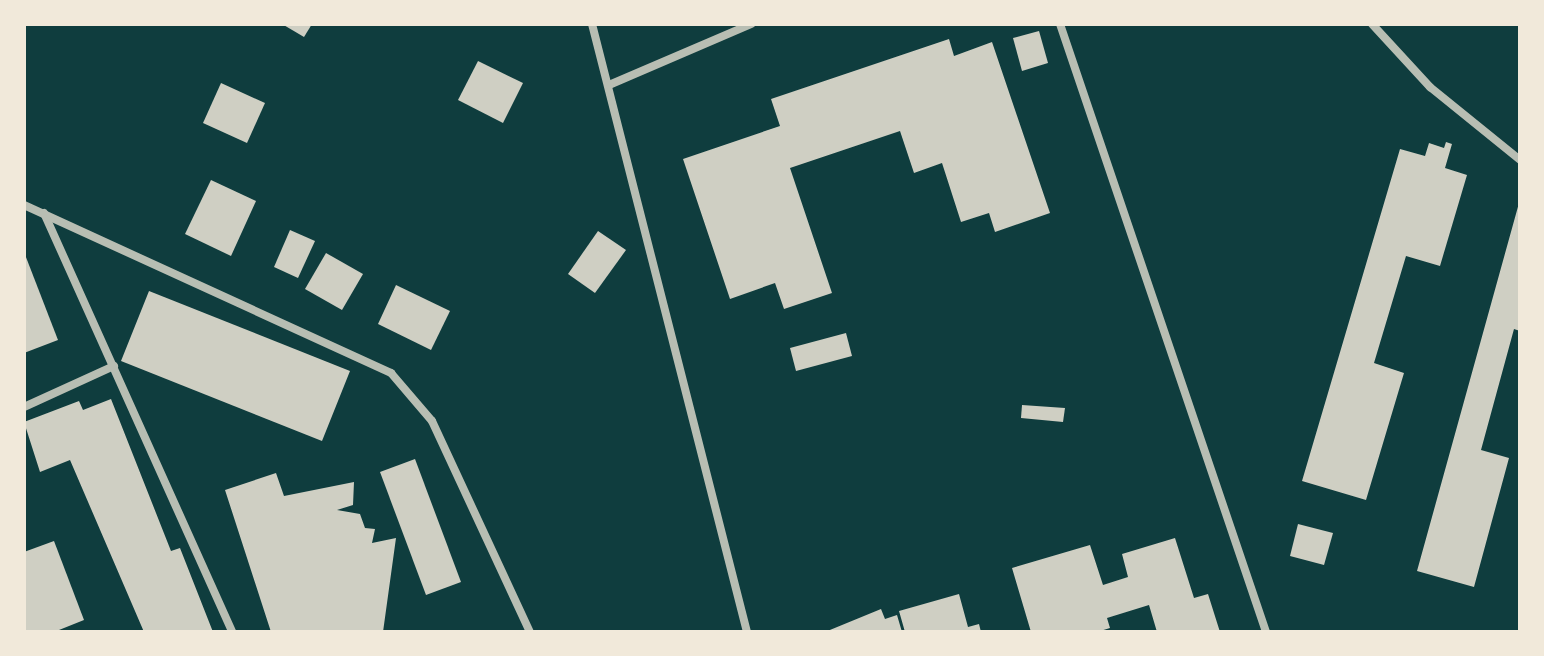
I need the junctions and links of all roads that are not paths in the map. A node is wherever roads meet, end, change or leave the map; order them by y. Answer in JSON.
{"nodes":[{"id":1,"x":592,"y":24,"type":"edge"},
{"id":2,"x":751,"y":24,"type":"edge"},
{"id":3,"x":1060,"y":24,"type":"edge"},
{"id":4,"x":1372,"y":24,"type":"edge"},
{"id":5,"x":609,"y":85,"type":"junction"},
{"id":6,"x":1520,"y":160,"type":"edge"},
{"id":7,"x":24,"y":205,"type":"edge"},
{"id":8,"x":44,"y":213,"type":"junction"},
{"id":9,"x":114,"y":366,"type":"junction"},
{"id":10,"x":24,"y":407,"type":"edge"},
{"id":11,"x":232,"y":632,"type":"edge"},
{"id":12,"x":530,"y":632,"type":"edge"},
{"id":13,"x":747,"y":632,"type":"edge"},
{"id":14,"x":1266,"y":632,"type":"edge"}],
"edges":[{"from":1,"to":5,"type":"street"},
{"from":2,"to":5,"type":"street"},
{"from":3,"to":14,"type":"street"},
{"from":4,"to":6,"type":"street"},
{"from":5,"to":13,"type":"street"},
{"from":7,"to":8,"type":"street"},
{"from":8,"to":9,"type":"street"},
{"from":8,"to":12,"type":"street"},
{"from":9,"to":10,"type":"street"},
{"from":9,"to":11,"type":"street"}]}
